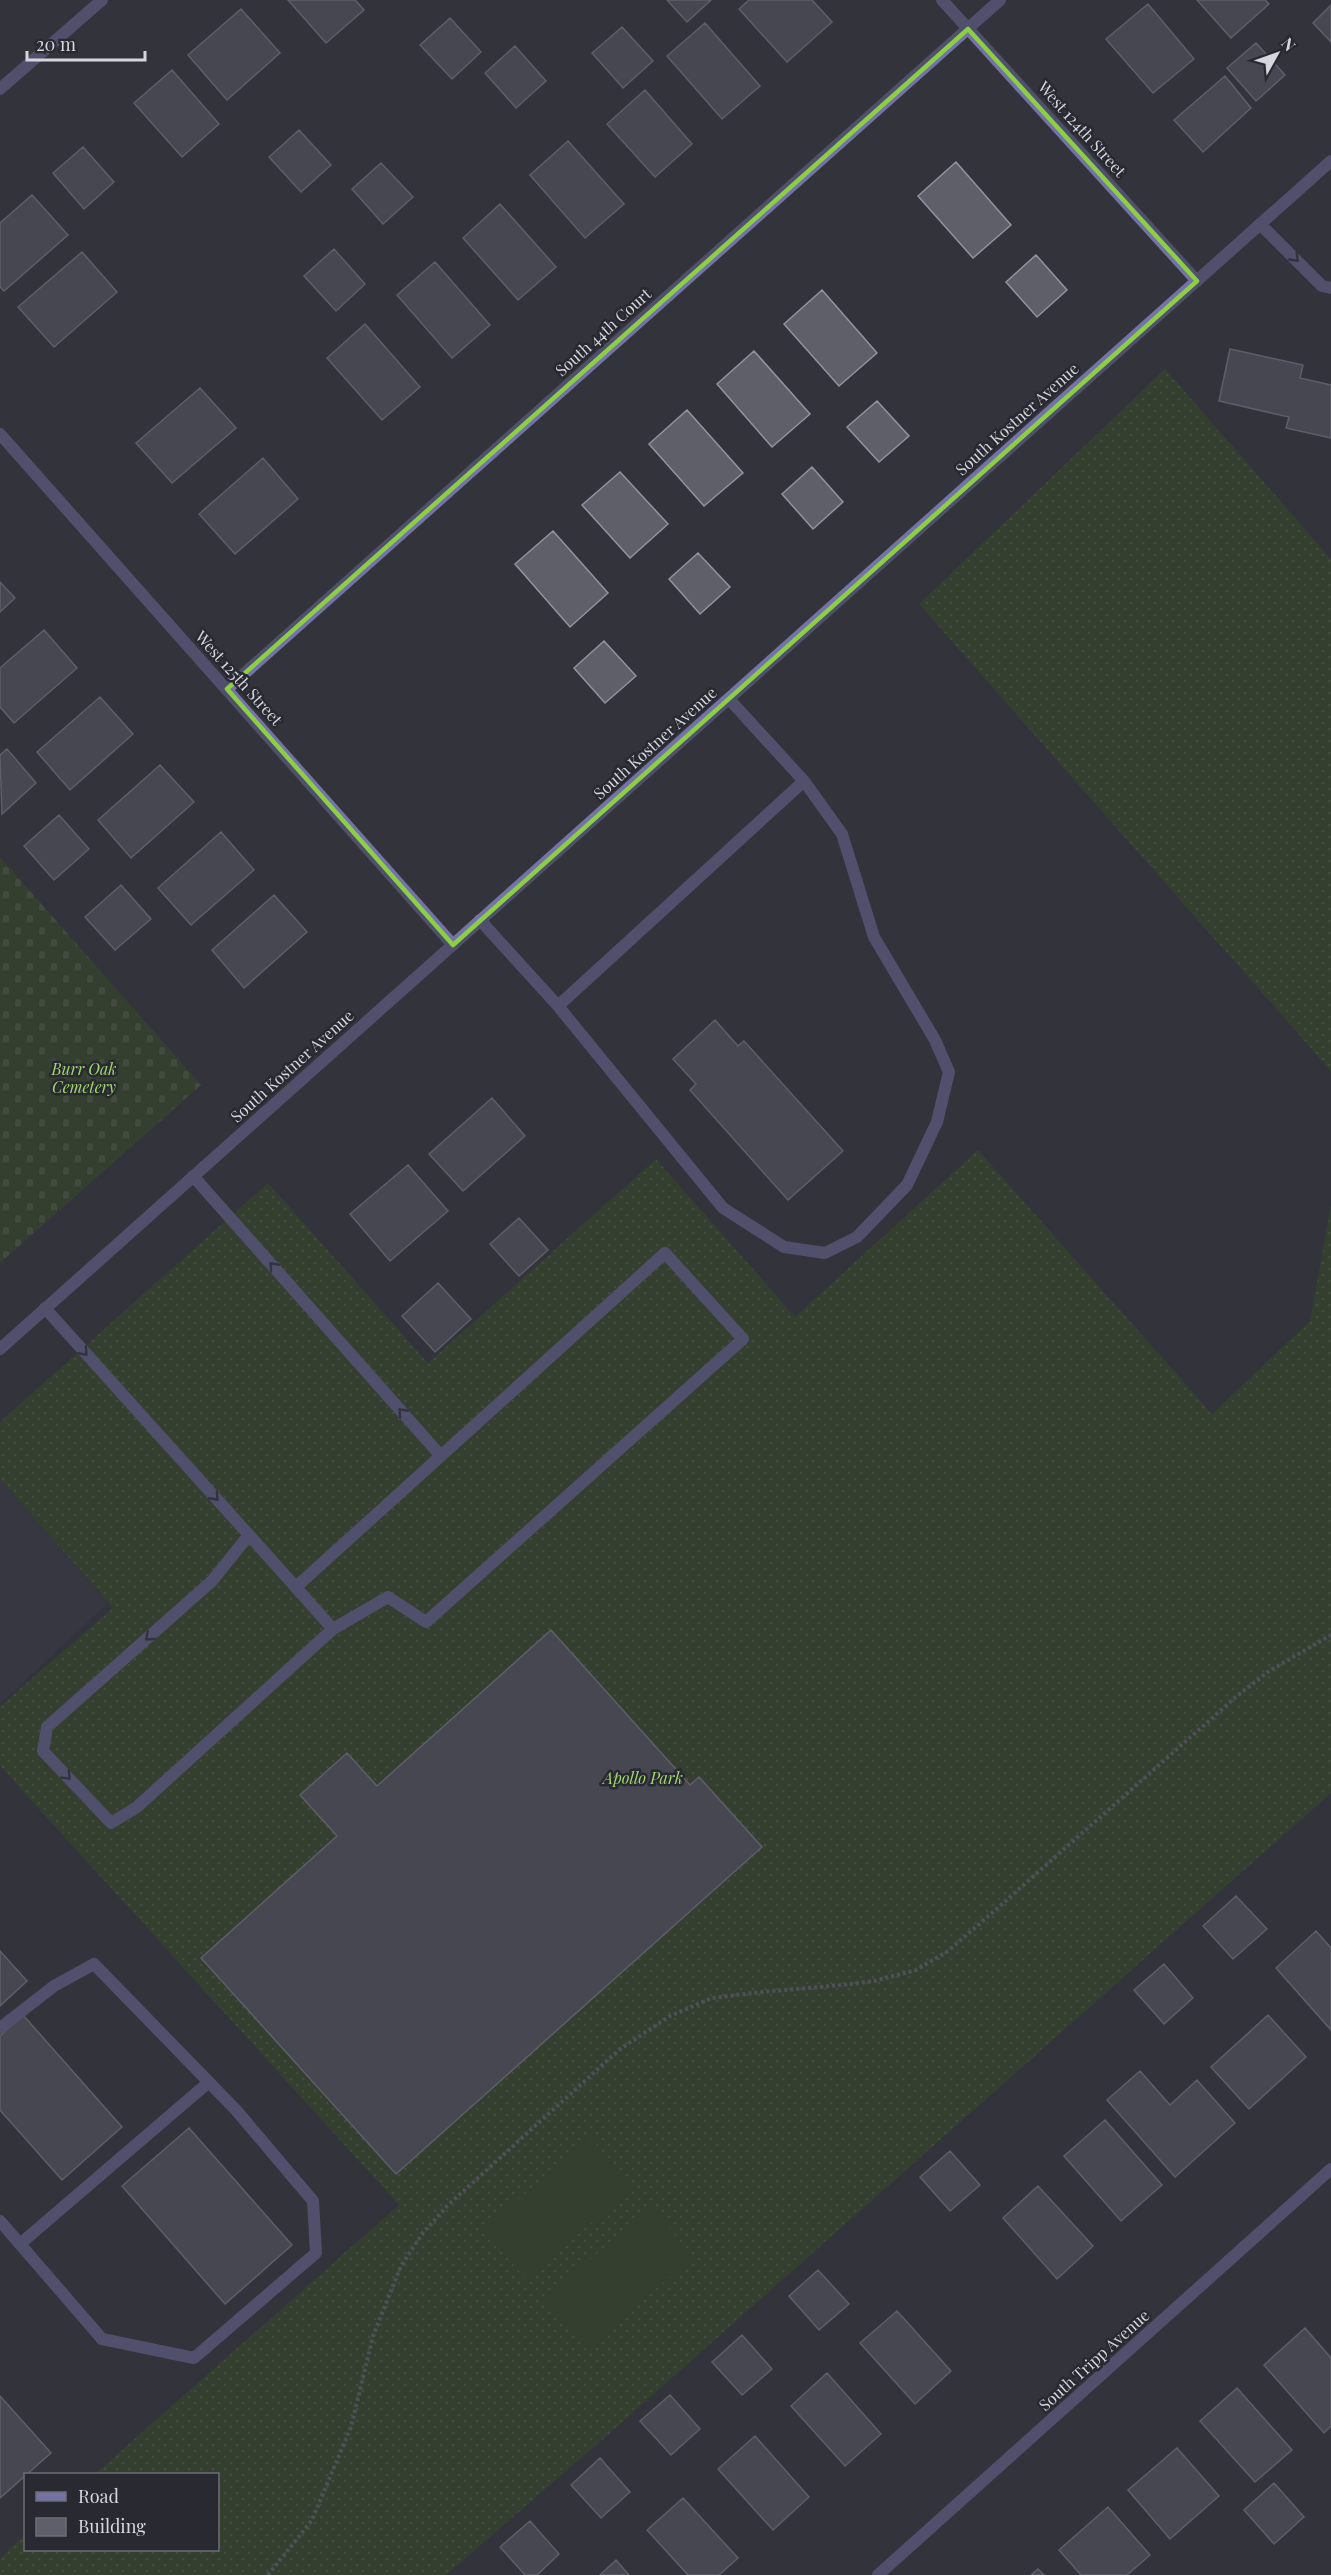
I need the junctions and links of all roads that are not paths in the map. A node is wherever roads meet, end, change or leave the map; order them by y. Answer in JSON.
{"nodes":[{"id":1,"x":102,"y":0,"type":"edge"},
{"id":2,"x":942,"y":0,"type":"edge"},
{"id":3,"x":1000,"y":0,"type":"edge"},
{"id":4,"x":968,"y":29,"type":"junction"},
{"id":5,"x":0,"y":89,"type":"edge"},
{"id":6,"x":1331,"y":161,"type":"edge"},
{"id":7,"x":1260,"y":224,"type":"junction"},
{"id":8,"x":1197,"y":281,"type":"junction"},
{"id":9,"x":1331,"y":288,"type":"edge"},
{"id":10,"x":0,"y":434,"type":"edge"},
{"id":11,"x":227,"y":689,"type":"junction"},
{"id":12,"x":729,"y":699,"type":"junction"},
{"id":13,"x":804,"y":782,"type":"junction"},
{"id":14,"x":480,"y":920,"type":"junction"},
{"id":15,"x":453,"y":945,"type":"junction"},
{"id":16,"x":558,"y":1006,"type":"junction"},
{"id":17,"x":193,"y":1176,"type":"junction"},
{"id":18,"x":45,"y":1308,"type":"junction"},
{"id":19,"x":0,"y":1349,"type":"edge"},
{"id":20,"x":441,"y":1456,"type":"junction"},
{"id":21,"x":249,"y":1535,"type":"junction"},
{"id":22,"x":296,"y":1587,"type":"junction"},
{"id":23,"x":333,"y":1629,"type":"junction"},
{"id":24,"x":0,"y":2028,"type":"edge"},
{"id":25,"x":209,"y":2082,"type":"junction"},
{"id":26,"x":1331,"y":2169,"type":"edge"},
{"id":27,"x":0,"y":2221,"type":"edge"},
{"id":28,"x":20,"y":2244,"type":"junction"},
{"id":29,"x":878,"y":2575,"type":"edge"}],
"edges":[{"from":1,"to":5,"type":"street"},
{"from":2,"to":4,"type":"street","name":"West 124th Street"},
{"from":3,"to":4,"type":"street","name":"South 44th Court"},
{"from":4,"to":8,"type":"street","name":"West 124th Street"},
{"from":4,"to":11,"type":"street","name":"South 44th Court"},
{"from":6,"to":7,"type":"street","name":"South Kostner Avenue"},
{"from":7,"to":8,"type":"street","name":"South Kostner Avenue"},
{"from":7,"to":9,"type":"street","one_way":true},
{"from":8,"to":12,"type":"street","name":"South Kostner Avenue"},
{"from":10,"to":11,"type":"street","name":"West 125th Street"},
{"from":11,"to":15,"type":"street","name":"West 125th Street"},
{"from":12,"to":13,"type":"street"},
{"from":12,"to":14,"type":"street","name":"South Kostner Avenue"},
{"from":13,"to":16,"type":"street"},
{"from":13,"to":16,"type":"street"},
{"from":14,"to":15,"type":"street","name":"South Kostner Avenue"},
{"from":14,"to":16,"type":"street"},
{"from":15,"to":17,"type":"street","name":"South Kostner Avenue"},
{"from":17,"to":18,"type":"street","name":"South Kostner Avenue"},
{"from":20,"to":17,"type":"street","one_way":true},
{"from":18,"to":19,"type":"street","name":"South Kostner Avenue"},
{"from":18,"to":21,"type":"street","one_way":true},
{"from":20,"to":22,"type":"street"},
{"from":20,"to":23,"type":"street"},
{"from":21,"to":22,"type":"street"},
{"from":21,"to":23,"type":"street","one_way":true},
{"from":22,"to":23,"type":"street"},
{"from":24,"to":25,"type":"street"},
{"from":25,"to":28,"type":"street"},
{"from":25,"to":28,"type":"street"},
{"from":26,"to":29,"type":"street","name":"South Tripp Avenue"},
{"from":27,"to":28,"type":"street"}]}
